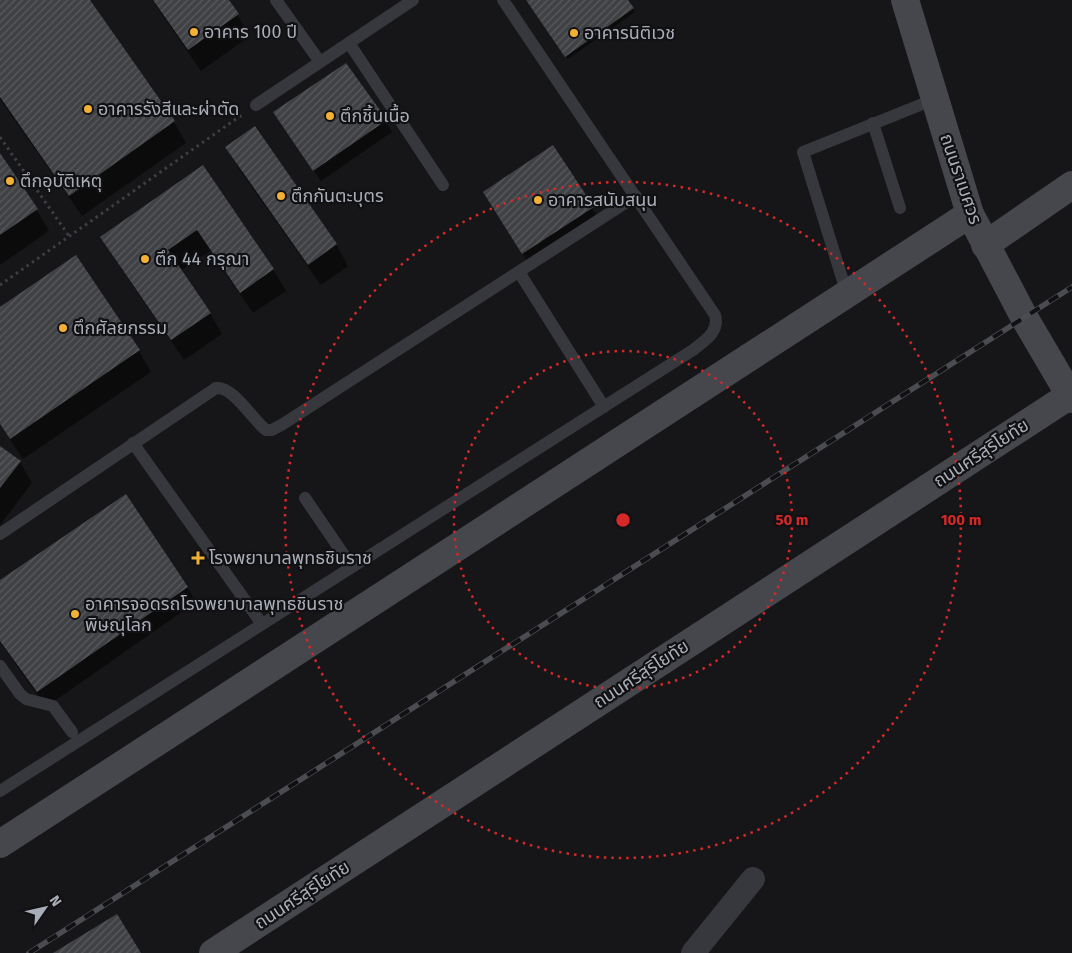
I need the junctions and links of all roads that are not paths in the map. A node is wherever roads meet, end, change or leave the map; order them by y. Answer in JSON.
{"nodes":[{"id":1,"x":276,"y":0,"type":"edge"},
{"id":2,"x":413,"y":0,"type":"edge"},
{"id":3,"x":503,"y":0,"type":"edge"},
{"id":4,"x":905,"y":0,"type":"edge"},
{"id":5,"x":349,"y":43,"type":"junction"},
{"id":6,"x":320,"y":62,"type":"junction"},
{"id":7,"x":935,"y":99,"type":"junction"},
{"id":8,"x":256,"y":105,"type":"road end"},
{"id":9,"x":873,"y":123,"type":"junction"},
{"id":10,"x":443,"y":184,"type":"dead end"},
{"id":11,"x":1072,"y":185,"type":"edge"},
{"id":12,"x":636,"y":196,"type":"junction"},
{"id":13,"x":900,"y":208,"type":"dead end"},
{"id":14,"x":970,"y":214,"type":"junction"},
{"id":15,"x":985,"y":245,"type":"junction"},
{"id":16,"x":519,"y":272,"type":"junction"},
{"id":17,"x":848,"y":294,"type":"junction"},
{"id":18,"x":1071,"y":396,"type":"edge"},
{"id":19,"x":604,"y":407,"type":"junction"},
{"id":20,"x":133,"y":444,"type":"junction"},
{"id":21,"x":305,"y":498,"type":"dead end"},
{"id":22,"x":0,"y":534,"type":"edge"},
{"id":23,"x":352,"y":567,"type":"junction"},
{"id":24,"x":262,"y":624,"type":"junction"},
{"id":25,"x":0,"y":666,"type":"edge"},
{"id":26,"x":72,"y":732,"type":"dead end"},
{"id":27,"x":0,"y":791,"type":"edge"},
{"id":28,"x":0,"y":844,"type":"edge"},
{"id":29,"x":753,"y":879,"type":"dead end"},
{"id":30,"x":213,"y":953,"type":"edge"},
{"id":31,"x":693,"y":953,"type":"edge"}],
"edges":[{"from":1,"to":6,"type":"lane"},
{"from":2,"to":5,"type":"lane"},
{"from":3,"to":12,"type":"lane"},
{"from":4,"to":7,"type":"street","name":"ถนนราเมศวร"},
{"from":5,"to":6,"type":"lane"},
{"from":5,"to":10,"type":"lane"},
{"from":6,"to":8,"type":"lane"},
{"from":7,"to":9,"type":"lane"},
{"from":7,"to":14,"type":"street","name":"ถนนราเมศวร"},
{"from":9,"to":13,"type":"lane"},
{"from":9,"to":17,"type":"lane"},
{"from":11,"to":15,"type":"street"},
{"from":12,"to":16,"type":"lane"},
{"from":12,"to":19,"type":"lane"},
{"from":14,"to":15,"type":"street","name":"ถนนราเมศวร"},
{"from":14,"to":17,"type":"street"},
{"from":15,"to":18,"type":"street","name":"ถนนราเมศวร"},
{"from":16,"to":19,"type":"lane"},
{"from":16,"to":20,"type":"lane"},
{"from":17,"to":28,"type":"street"},
{"from":18,"to":30,"type":"street","name":"ถนนศรีสุริโยทัย"},
{"from":19,"to":23,"type":"lane"},
{"from":20,"to":22,"type":"lane"},
{"from":20,"to":24,"type":"lane"},
{"from":21,"to":23,"type":"lane"},
{"from":23,"to":24,"type":"lane"},
{"from":24,"to":27,"type":"lane"},
{"from":25,"to":26,"type":"lane"},
{"from":29,"to":31,"type":"street"}]}
